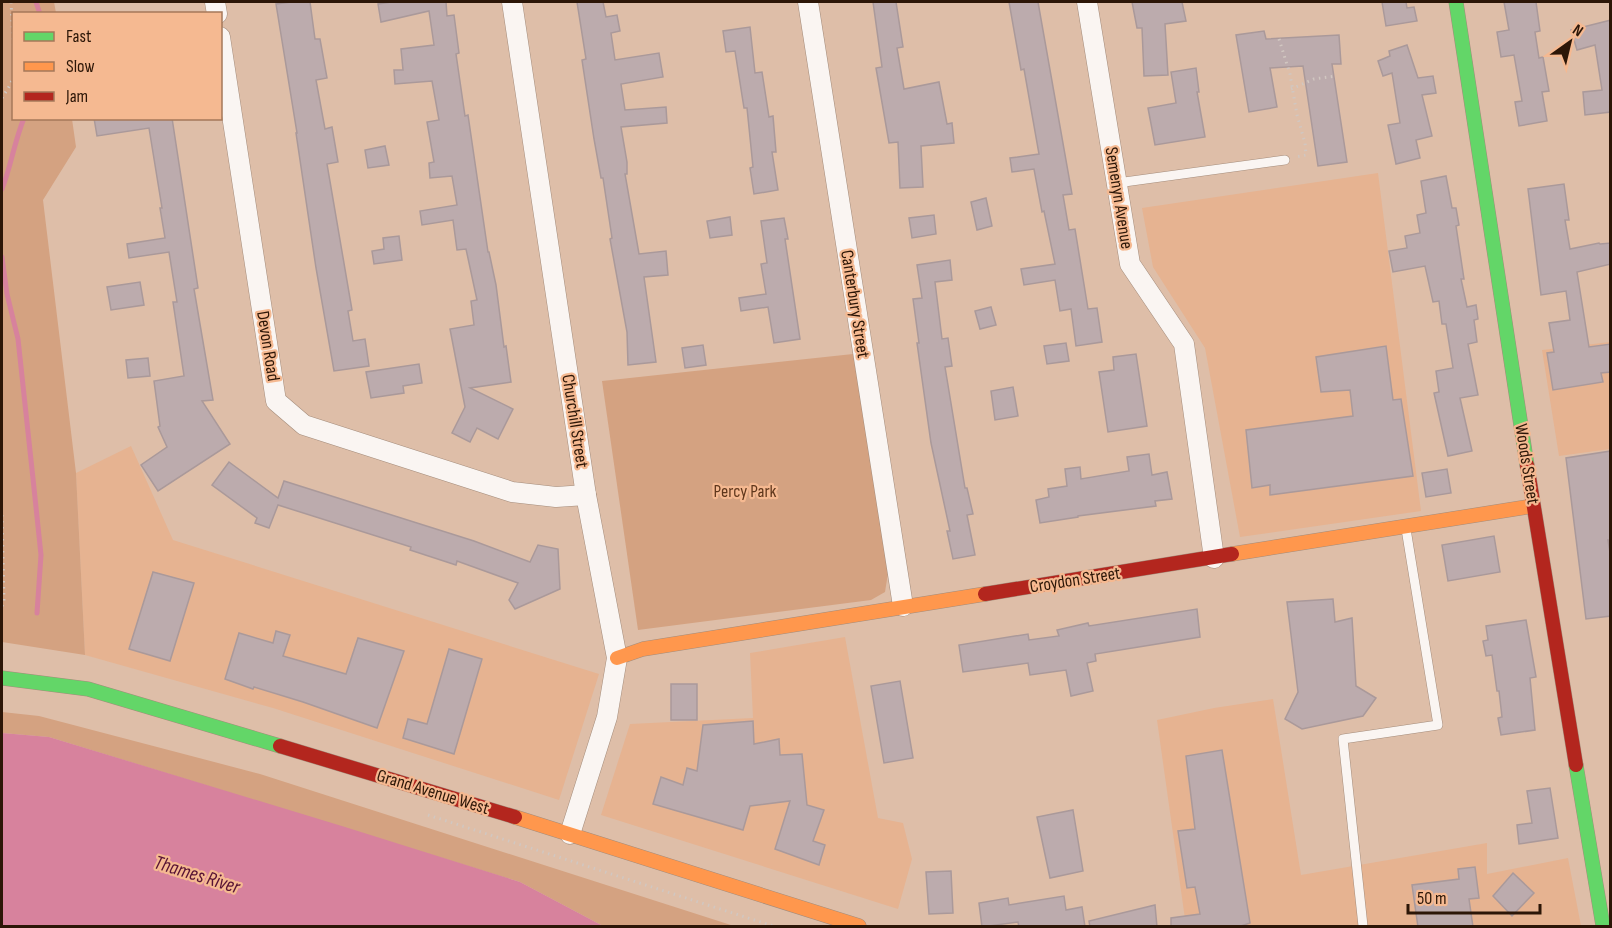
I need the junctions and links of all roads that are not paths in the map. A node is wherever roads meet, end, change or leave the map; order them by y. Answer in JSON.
{"nodes":[{"id":1,"x":512,"y":2,"type":"edge"},
{"id":2,"x":808,"y":2,"type":"edge"},
{"id":3,"x":1088,"y":2,"type":"edge"},
{"id":4,"x":1456,"y":2,"type":"edge"},
{"id":5,"x":222,"y":50,"type":"edge"},
{"id":6,"x":1285,"y":160,"type":"road end"},
{"id":7,"x":1117,"y":183,"type":"junction"},
{"id":8,"x":586,"y":495,"type":"junction"},
{"id":9,"x":1533,"y":506,"type":"junction"},
{"id":10,"x":1405,"y":527,"type":"junction"},
{"id":11,"x":1214,"y":558,"type":"junction"},
{"id":12,"x":903,"y":606,"type":"junction"},
{"id":13,"x":617,"y":658,"type":"junction"},
{"id":14,"x":2,"y":678,"type":"edge"},
{"id":15,"x":570,"y":834,"type":"junction"},
{"id":16,"x":859,"y":927,"type":"edge"},
{"id":17,"x":1363,"y":927,"type":"edge"},
{"id":18,"x":1603,"y":927,"type":"edge"}],
"edges":[{"from":1,"to":8,"type":"street","name":"Churchill Street"},
{"from":2,"to":12,"type":"street","name":"Canterbury Street"},
{"from":3,"to":7,"type":"street","name":"Semenyn Avenue"},
{"from":4,"to":9,"type":"street","name":"Woods Street"},
{"from":5,"to":8,"type":"street","name":"Devon Road"},
{"from":6,"to":7,"type":"lane"},
{"from":7,"to":11,"type":"street","name":"Semenyn Avenue"},
{"from":8,"to":13,"type":"street","name":"Churchill Street"},
{"from":9,"to":10,"type":"street","name":"Croydon Street"},
{"from":9,"to":18,"type":"street","name":"Woods Street"},
{"from":10,"to":11,"type":"street","name":"Croydon Street"},
{"from":10,"to":17,"type":"lane"},
{"from":11,"to":12,"type":"street","name":"Croydon Street"},
{"from":12,"to":13,"type":"street","name":"Croydon Street"},
{"from":13,"to":15,"type":"street","name":"Churchill Street"},
{"from":14,"to":15,"type":"street","name":"Grand Avenue West"},
{"from":15,"to":16,"type":"street","name":"Grand Avenue West"}]}
